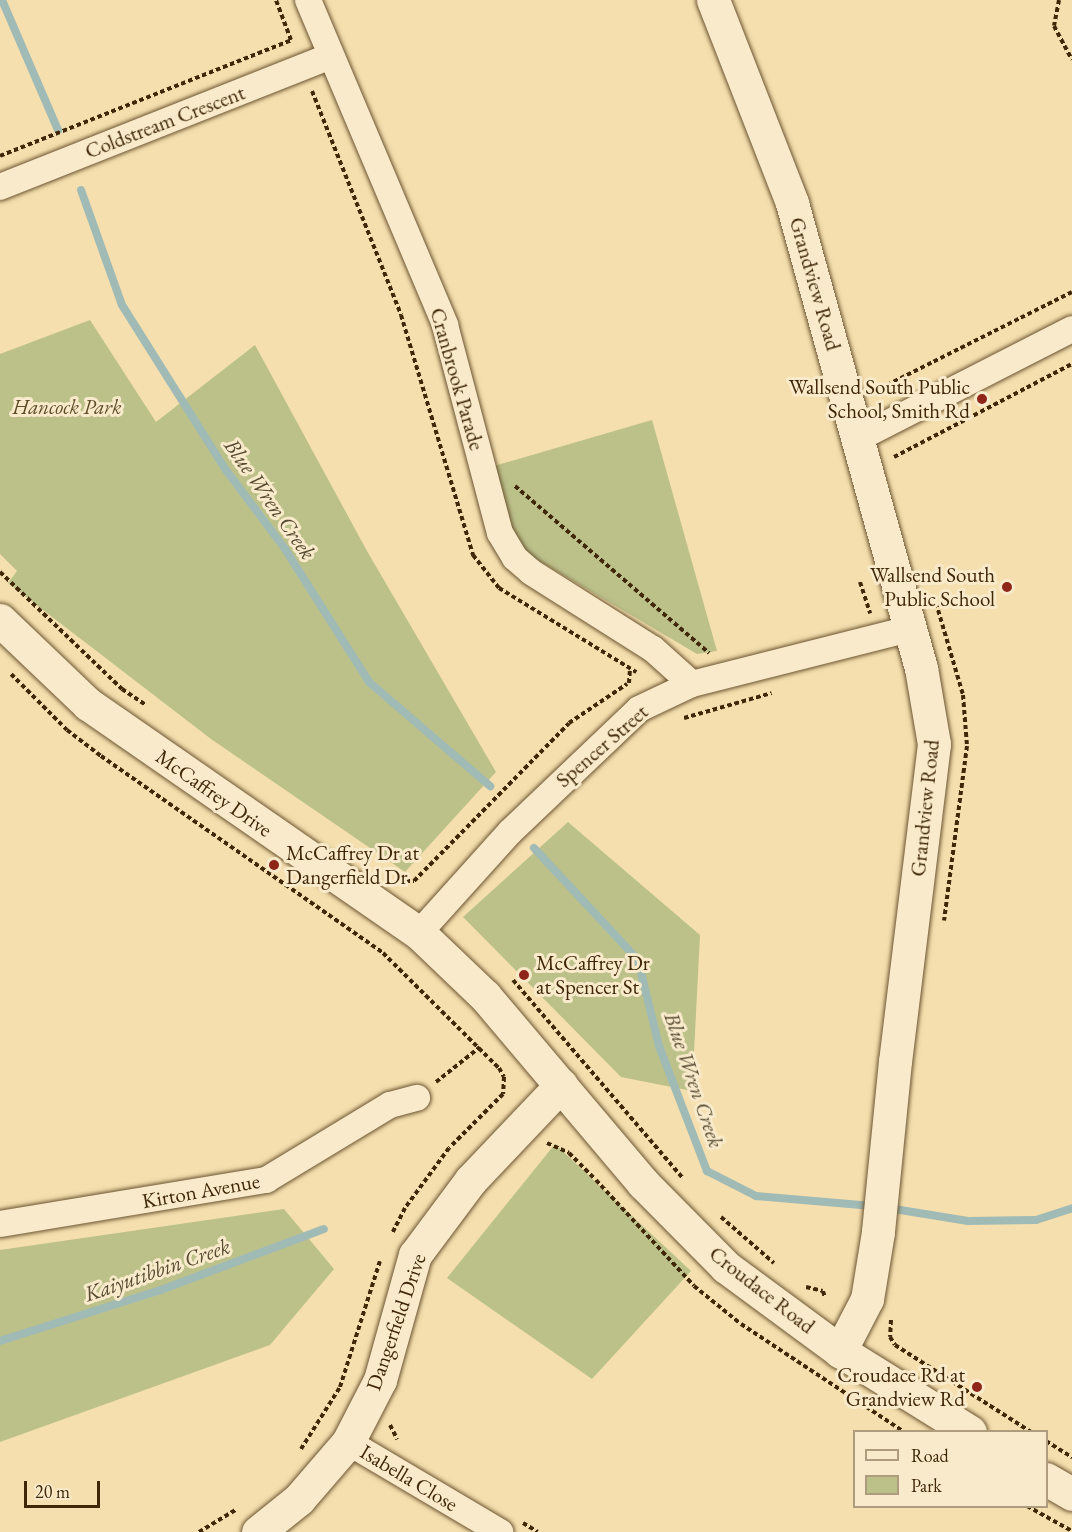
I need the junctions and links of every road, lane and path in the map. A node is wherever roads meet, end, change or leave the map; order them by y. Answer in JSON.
{"nodes":[{"id":1,"x":276,"y":0,"type":"edge"},
{"id":2,"x":308,"y":0,"type":"edge"},
{"id":3,"x":713,"y":0,"type":"edge"},
{"id":4,"x":1059,"y":0,"type":"edge"},
{"id":5,"x":329,"y":57,"type":"junction"},
{"id":6,"x":1072,"y":60,"type":"edge"},
{"id":7,"x":0,"y":156,"type":"edge"},
{"id":8,"x":0,"y":187,"type":"edge"},
{"id":9,"x":1072,"y":292,"type":"edge"},
{"id":10,"x":1072,"y":329,"type":"edge"},
{"id":11,"x":1072,"y":364,"type":"edge"},
{"id":12,"x":874,"y":391,"type":"dead end"},
{"id":13,"x":859,"y":438,"type":"junction"},
{"id":14,"x":894,"y":457,"type":"dead end"},
{"id":15,"x":509,"y":480,"type":"dead end"},
{"id":16,"x":0,"y":572,"type":"edge"},
{"id":17,"x":3,"y":627,"type":"edge"},
{"id":18,"x":910,"y":629,"type":"junction"},
{"id":19,"x":714,"y":658,"type":"dead end"},
{"id":20,"x":4,"y":667,"type":"dead end"},
{"id":21,"x":630,"y":668,"type":"dead end"},
{"id":22,"x":636,"y":680,"type":"dead end"},
{"id":23,"x":629,"y":683,"type":"junction"},
{"id":24,"x":692,"y":684,"type":"junction"},
{"id":25,"x":781,"y":690,"type":"dead end"},
{"id":26,"x":151,"y":709,"type":"dead end"},
{"id":27,"x":679,"y":719,"type":"dead end"},
{"id":28,"x":392,"y":876,"type":"dead end"},
{"id":29,"x":418,"y":933,"type":"junction"},
{"id":30,"x":506,"y":974,"type":"dead end"},
{"id":31,"x":456,"y":1025,"type":"dead end"},
{"id":32,"x":480,"y":1047,"type":"dead end"},
{"id":33,"x":561,"y":1085,"type":"junction"},
{"id":34,"x":417,"y":1098,"type":"joint"},
{"id":35,"x":542,"y":1144,"type":"dead end"},
{"id":36,"x":596,"y":1180,"type":"dead end"},
{"id":37,"x":689,"y":1185,"type":"dead end"},
{"id":38,"x":718,"y":1214,"type":"dead end"},
{"id":39,"x":0,"y":1224,"type":"edge"},
{"id":40,"x":782,"y":1270,"type":"dead end"},
{"id":41,"x":796,"y":1281,"type":"dead end"},
{"id":42,"x":825,"y":1298,"type":"dead end"},
{"id":43,"x":889,"y":1333,"type":"dead end"},
{"id":44,"x":840,"y":1351,"type":"junction"},
{"id":45,"x":391,"y":1419,"type":"dead end"},
{"id":46,"x":968,"y":1430,"type":"edge"},
{"id":47,"x":1029,"y":1430,"type":"edge"},
{"id":48,"x":348,"y":1442,"type":"junction"},
{"id":49,"x":1048,"y":1442,"type":"edge"},
{"id":50,"x":406,"y":1447,"type":"dead end"},
{"id":51,"x":1072,"y":1457,"type":"edge"},
{"id":52,"x":1048,"y":1480,"type":"edge"},
{"id":53,"x":1072,"y":1494,"type":"edge"},
{"id":54,"x":1031,"y":1508,"type":"edge"},
{"id":55,"x":509,"y":1526,"type":"edge"},
{"id":56,"x":1072,"y":1531,"type":"edge"},
{"id":57,"x":258,"y":1532,"type":"edge"},
{"id":58,"x":538,"y":1532,"type":"edge"}],
"edges":[{"from":1,"to":7,"type":"path"},
{"from":2,"to":5,"type":"street","name":"Cranbrook Parade"},
{"from":3,"to":13,"type":"street","name":"Grandview Road"},
{"from":4,"to":6,"type":"path"},
{"from":5,"to":8,"type":"street","name":"Coldstream Crescent"},
{"from":5,"to":24,"type":"street","name":"Cranbrook Parade"},
{"from":9,"to":12,"type":"path"},
{"from":10,"to":13,"type":"street"},
{"from":11,"to":14,"type":"path"},
{"from":13,"to":18,"type":"street","name":"Grandview Road"},
{"from":15,"to":19,"type":"path"},
{"from":16,"to":26,"type":"path"},
{"from":17,"to":29,"type":"street","name":"McCaffrey Drive"},
{"from":18,"to":24,"type":"street","name":"Spencer Street"},
{"from":18,"to":44,"type":"street","name":"Grandview Road"},
{"from":20,"to":31,"type":"path"},
{"from":21,"to":23,"type":"path"},
{"from":22,"to":23,"type":"path"},
{"from":23,"to":28,"type":"path"},
{"from":24,"to":29,"type":"street","name":"Spencer Street"},
{"from":25,"to":27,"type":"path"},
{"from":29,"to":33,"type":"street","name":"McCaffrey Drive"},
{"from":30,"to":37,"type":"path"},
{"from":32,"to":34,"type":"path"},
{"from":33,"to":44,"type":"street","name":"Croudace Road"},
{"from":33,"to":48,"type":"street","name":"Dangerfield Drive"},
{"from":34,"to":39,"type":"street","name":"Kirton Avenue"},
{"from":35,"to":36,"type":"path"},
{"from":38,"to":40,"type":"path"},
{"from":41,"to":42,"type":"path"},
{"from":43,"to":47,"type":"path"},
{"from":44,"to":46,"type":"street","name":"Croudace Road"},
{"from":45,"to":50,"type":"path"},
{"from":48,"to":55,"type":"street","name":"Isabella Close"},
{"from":48,"to":57,"type":"street","name":"Dangerfield Drive"},
{"from":49,"to":51,"type":"path"},
{"from":52,"to":53,"type":"street"},
{"from":54,"to":56,"type":"path"},
{"from":55,"to":58,"type":"path"}]}
